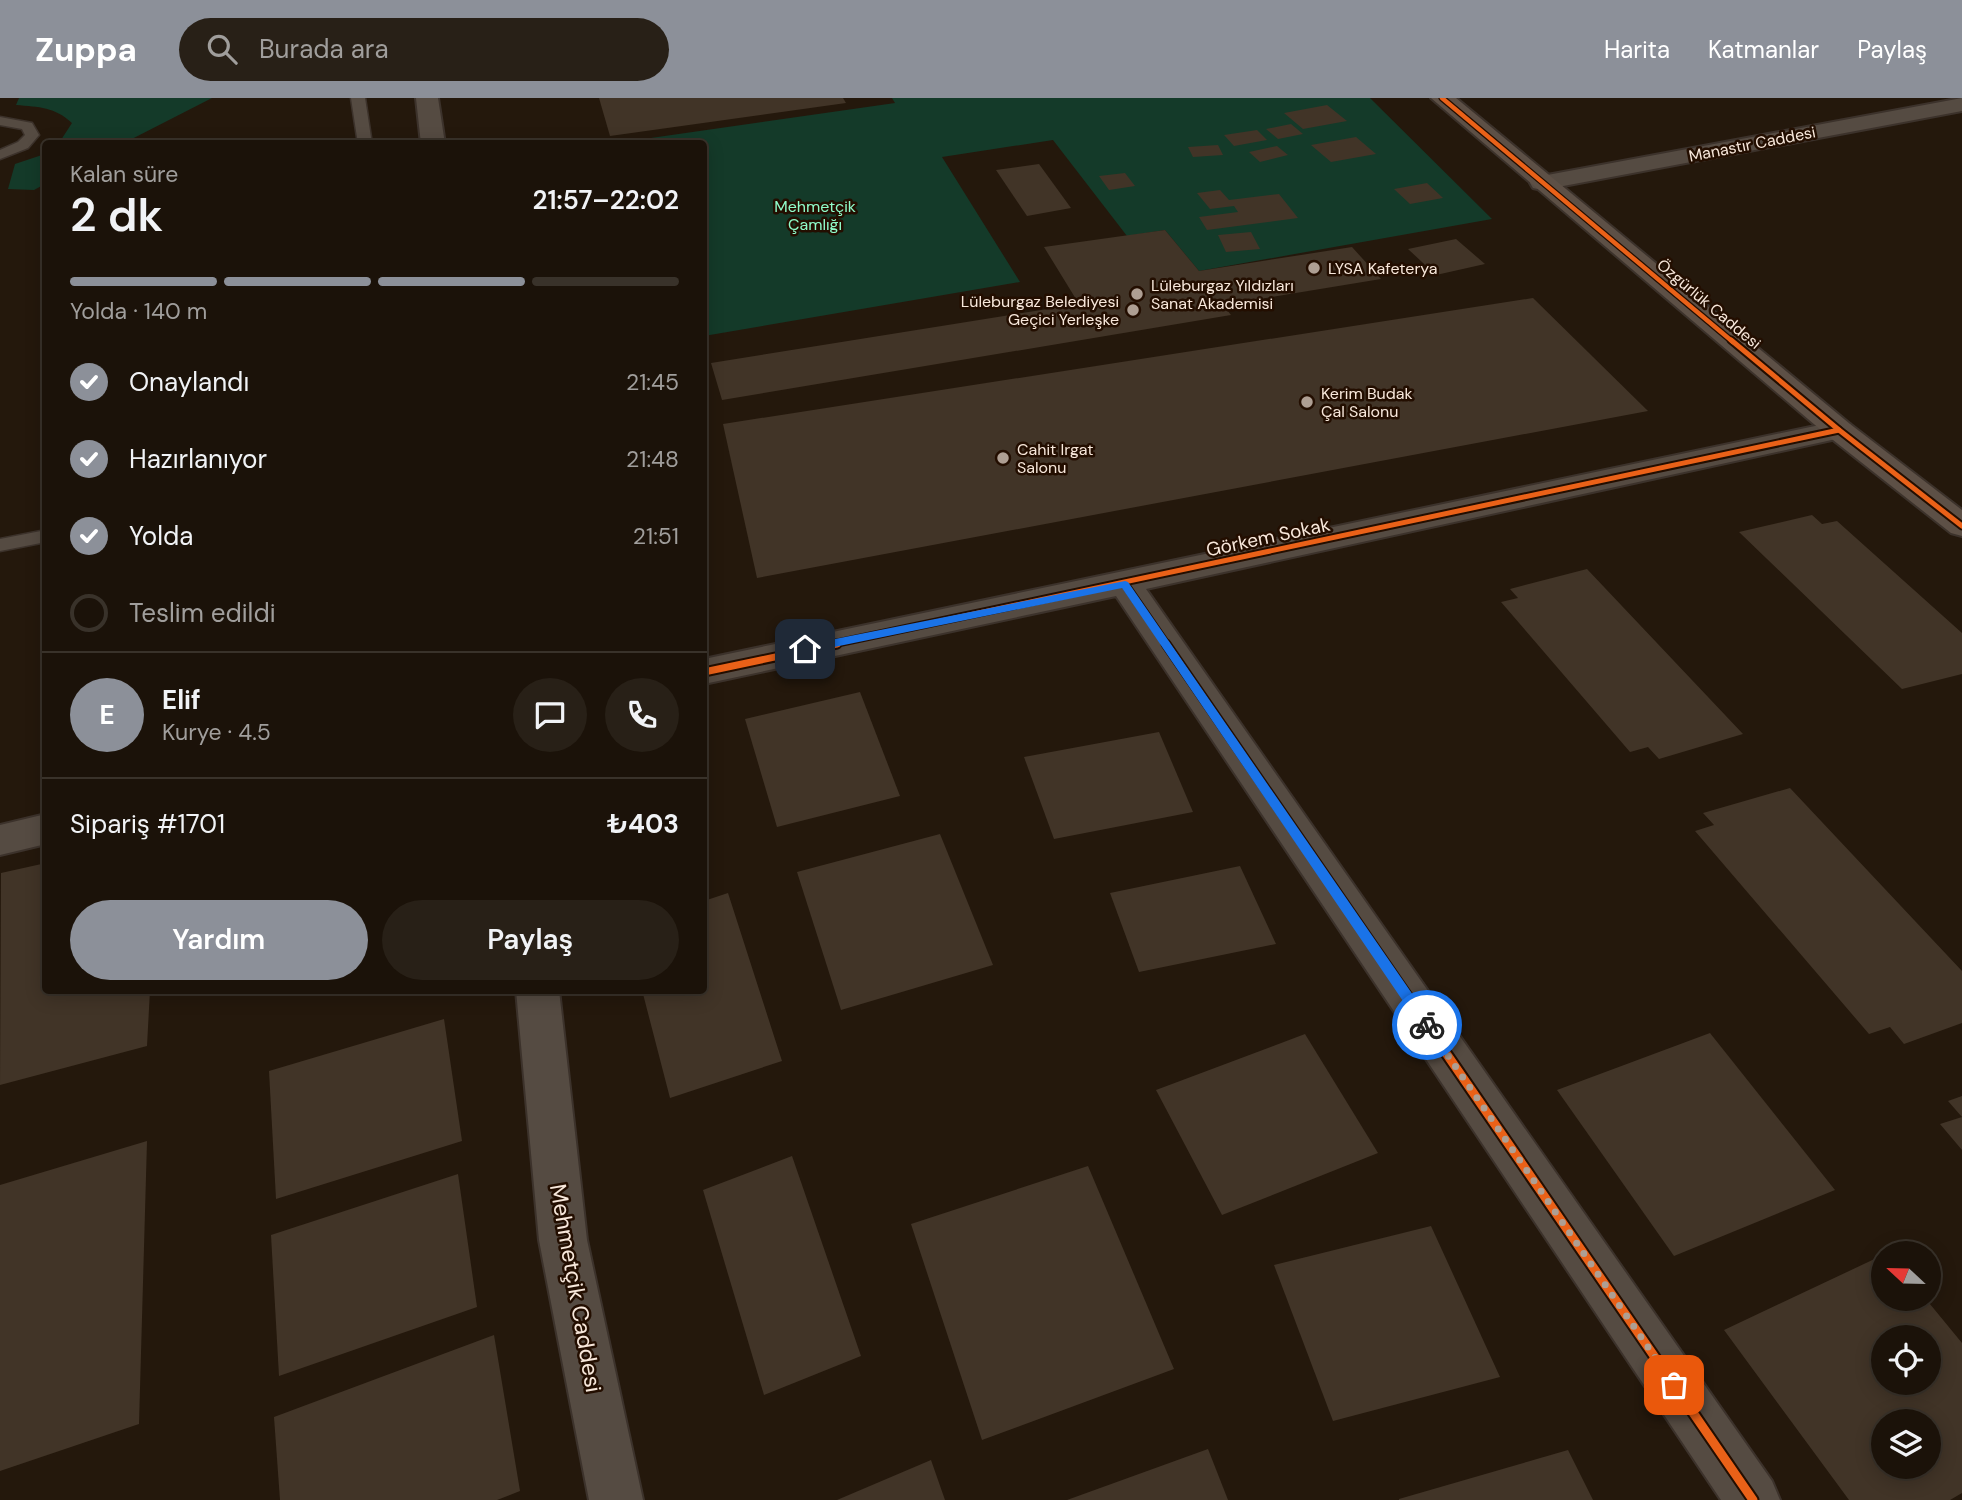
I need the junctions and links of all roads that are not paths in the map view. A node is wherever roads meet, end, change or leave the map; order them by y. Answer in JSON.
{"nodes":[{"id":1,"x":358,"y":98,"type":"edge"},
{"id":2,"x":426,"y":98,"type":"edge"},
{"id":3,"x":1442,"y":98,"type":"edge"},
{"id":4,"x":1960,"y":105,"type":"edge"},
{"id":5,"x":0,"y":121,"type":"edge"},
{"id":6,"x":364,"y":140,"type":"edge"},
{"id":7,"x":432,"y":140,"type":"edge"},
{"id":8,"x":0,"y":155,"type":"edge"},
{"id":9,"x":1542,"y":183,"type":"junction"},
{"id":10,"x":1839,"y":430,"type":"junction"},
{"id":11,"x":1962,"y":526,"type":"edge"},
{"id":12,"x":42,"y":537,"type":"edge"},
{"id":13,"x":0,"y":545,"type":"edge"},
{"id":14,"x":1125,"y":584,"type":"junction"},
{"id":15,"x":707,"y":671,"type":"edge"},
{"id":16,"x":42,"y":830,"type":"edge"},
{"id":17,"x":0,"y":840,"type":"edge"},
{"id":18,"x":537,"y":994,"type":"edge"},
{"id":19,"x":617,"y":1500,"type":"edge"},
{"id":20,"x":1753,"y":1500,"type":"edge"}],
"edges":[{"from":1,"to":6,"type":"lane"},
{"from":2,"to":7,"type":"street"},
{"from":3,"to":9,"type":"main road","name":"Özgürlük Caddesi"},
{"from":4,"to":9,"type":"street","name":"Manastır Caddesi"},
{"from":5,"to":8,"type":"lane"},
{"from":9,"to":10,"type":"main road","name":"Özgürlük Caddesi"},
{"from":10,"to":11,"type":"main road","name":"Özgürlük Caddesi"},
{"from":10,"to":14,"type":"street","name":"Görkem Sokak"},
{"from":12,"to":13,"type":"lane"},
{"from":14,"to":15,"type":"street","name":"Görkem Sokak"},
{"from":14,"to":20,"type":"street"},
{"from":16,"to":17,"type":"street"},
{"from":18,"to":19,"type":"street","name":"Mehmetçik Caddesi"}]}
